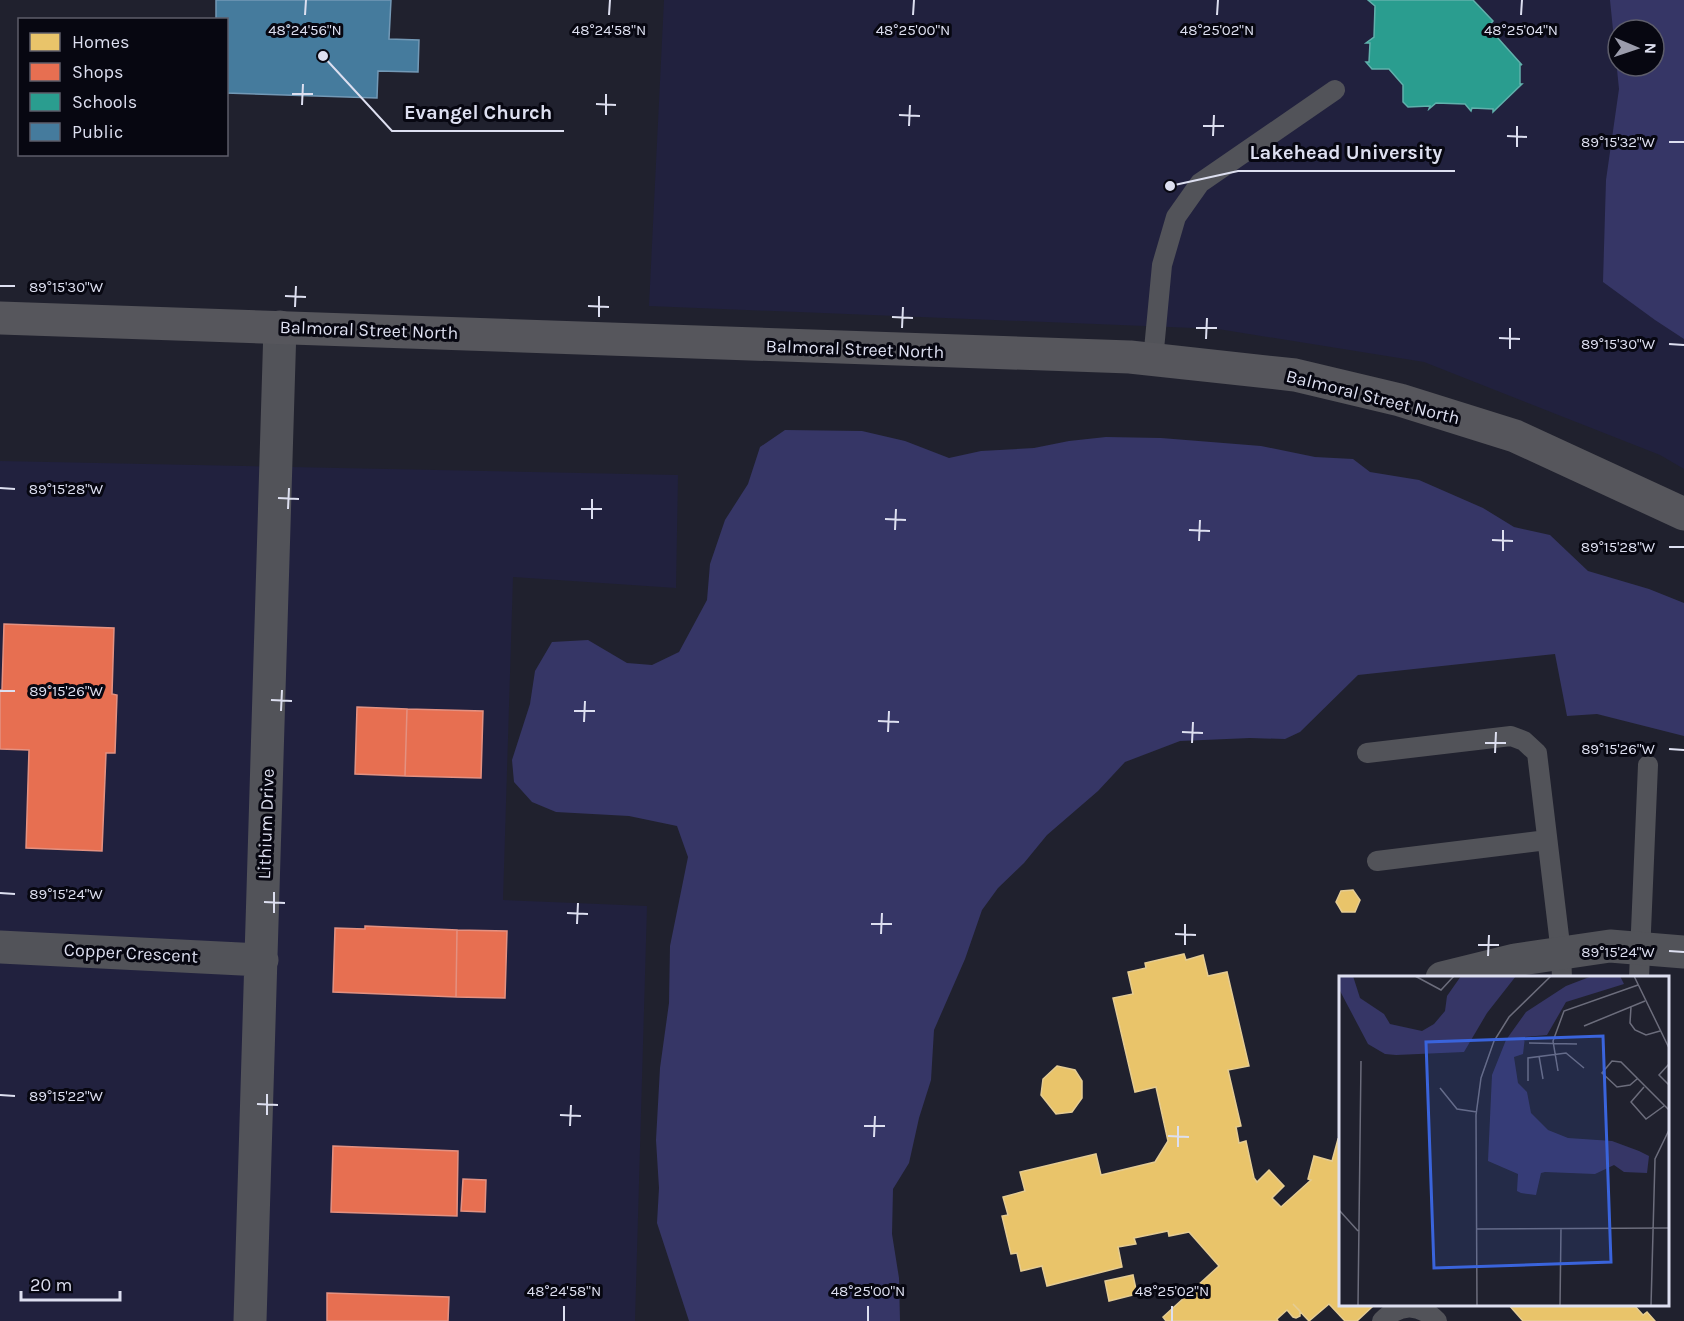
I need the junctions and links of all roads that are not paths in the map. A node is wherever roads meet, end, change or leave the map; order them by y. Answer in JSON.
{"nodes":[{"id":1,"x":1335,"y":90,"type":"dead end"},
{"id":2,"x":0,"y":318,"type":"edge"},
{"id":3,"x":280,"y":327,"type":"junction"},
{"id":4,"x":1152,"y":360,"type":"junction"},
{"id":5,"x":1684,"y":514,"type":"edge"},
{"id":6,"x":1367,"y":753,"type":"dead end"},
{"id":7,"x":1648,"y":765,"type":"dead end"},
{"id":8,"x":1547,"y":840,"type":"junction"},
{"id":9,"x":1377,"y":861,"type":"dead end"},
{"id":10,"x":0,"y":947,"type":"edge"},
{"id":11,"x":1684,"y":952,"type":"edge"},
{"id":12,"x":262,"y":960,"type":"junction"},
{"id":13,"x":1640,"y":963,"type":"edge"},
{"id":14,"x":1562,"y":965,"type":"edge"},
{"id":15,"x":1450,"y":976,"type":"edge"},
{"id":16,"x":250,"y":1321,"type":"edge"},
{"id":17,"x":1382,"y":1321,"type":"edge"},
{"id":18,"x":1437,"y":1321,"type":"edge"}],
"edges":[{"from":1,"to":4,"type":"lane"},
{"from":2,"to":3,"type":"main road","name":"Balmoral Street North"},
{"from":3,"to":4,"type":"main road","name":"Balmoral Street North"},
{"from":3,"to":12,"type":"street","name":"Lithium Drive"},
{"from":4,"to":5,"type":"main road","name":"Balmoral Street North"},
{"from":6,"to":8,"type":"lane"},
{"from":7,"to":13,"type":"lane"},
{"from":8,"to":9,"type":"lane"},
{"from":8,"to":14,"type":"lane"},
{"from":10,"to":12,"type":"street","name":"Copper Crescent"},
{"from":11,"to":13,"type":"street"},
{"from":12,"to":16,"type":"street","name":"Lithium Drive"},
{"from":13,"to":14,"type":"street"},
{"from":14,"to":15,"type":"street"},
{"from":17,"to":18,"type":"lane"}]}
